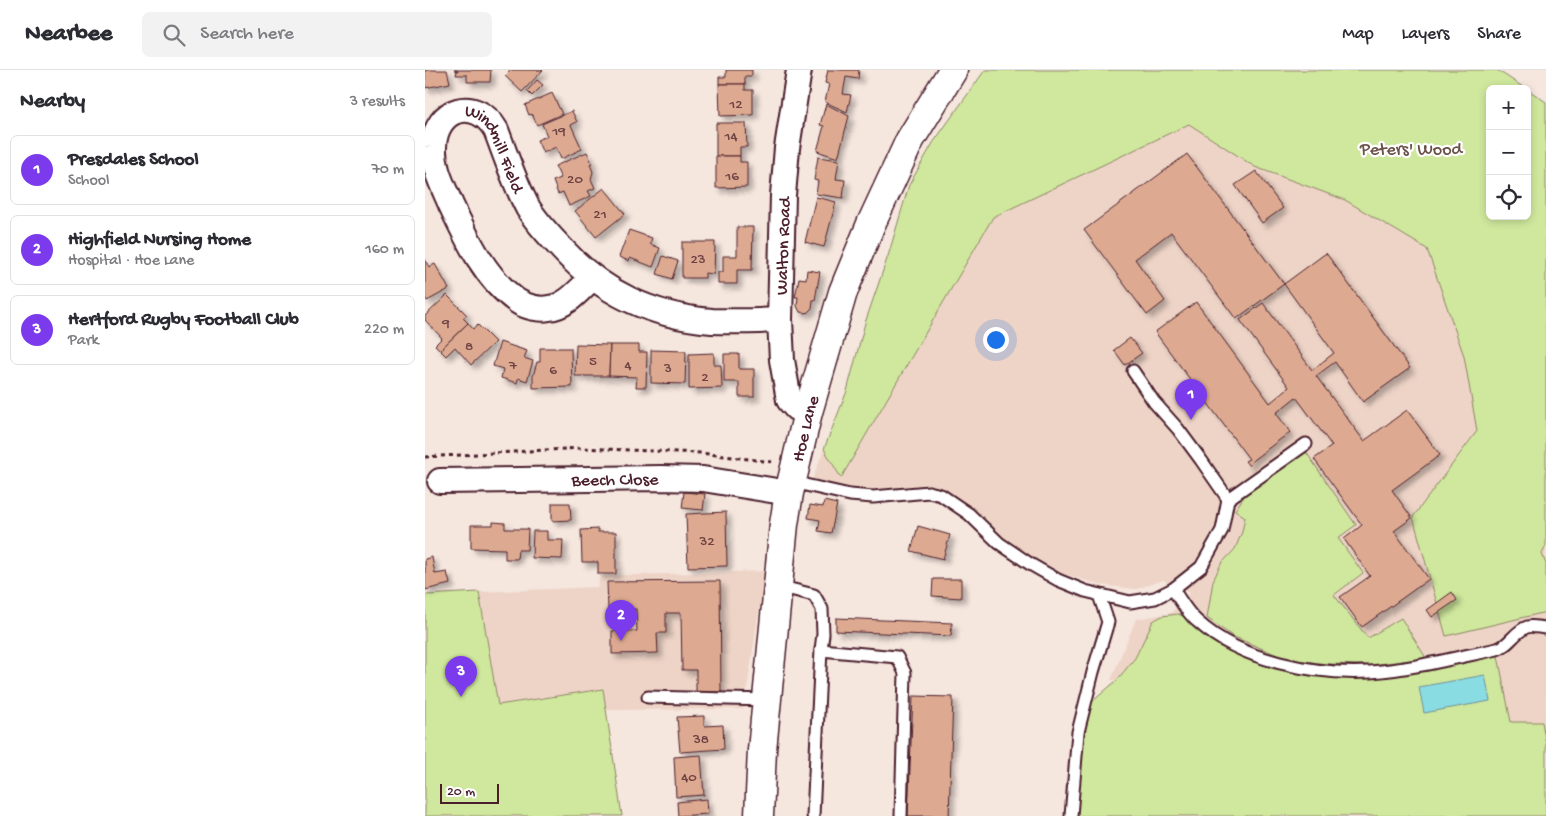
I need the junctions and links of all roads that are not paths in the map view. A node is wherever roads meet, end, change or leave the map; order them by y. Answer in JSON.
{"nodes":[{"id":1,"x":799,"y":70,"type":"edge"},
{"id":2,"x":953,"y":70,"type":"edge"},
{"id":3,"x":591,"y":278,"type":"junction"},
{"id":4,"x":780,"y":320,"type":"junction"},
{"id":5,"x":1133,"y":371,"type":"dead end"},
{"id":6,"x":808,"y":412,"type":"junction"},
{"id":7,"x":1306,"y":444,"type":"dead end"},
{"id":8,"x":792,"y":480,"type":"junction"},
{"id":9,"x":440,"y":481,"type":"dead end"},
{"id":10,"x":1228,"y":499,"type":"junction"},
{"id":11,"x":778,"y":586,"type":"junction"},
{"id":12,"x":1173,"y":589,"type":"junction"},
{"id":13,"x":1099,"y":594,"type":"junction"},
{"id":14,"x":1546,"y":628,"type":"edge"},
{"id":15,"x":821,"y":650,"type":"junction"},
{"id":16,"x":648,"y":697,"type":"dead end"},
{"id":17,"x":767,"y":700,"type":"junction"},
{"id":18,"x":759,"y":816,"type":"edge"},
{"id":19,"x":813,"y":816,"type":"edge"},
{"id":20,"x":901,"y":816,"type":"edge"},
{"id":21,"x":1071,"y":816,"type":"edge"}],
"edges":[{"from":1,"to":4,"type":"street","name":"Walton Road"},
{"from":2,"to":6,"type":"street","name":"Hoe Lane"},
{"from":3,"to":3,"type":"street","name":"Windmill Field"},
{"from":3,"to":4,"type":"street","name":"Windmill Field"},
{"from":4,"to":6,"type":"street","name":"Walton Road"},
{"from":5,"to":10,"type":"lane"},
{"from":6,"to":8,"type":"street","name":"Hoe Lane"},
{"from":7,"to":10,"type":"lane"},
{"from":8,"to":9,"type":"street","name":"Beech Close"},
{"from":8,"to":11,"type":"street","name":"Hoe Lane"},
{"from":8,"to":13,"type":"lane"},
{"from":10,"to":12,"type":"lane"},
{"from":11,"to":15,"type":"lane"},
{"from":11,"to":17,"type":"street","name":"Hoe Lane"},
{"from":12,"to":13,"type":"lane"},
{"from":12,"to":14,"type":"lane"},
{"from":13,"to":21,"type":"lane"},
{"from":15,"to":19,"type":"lane"},
{"from":15,"to":20,"type":"lane"},
{"from":16,"to":17,"type":"lane"},
{"from":17,"to":18,"type":"street","name":"Hoe Lane"}]}
